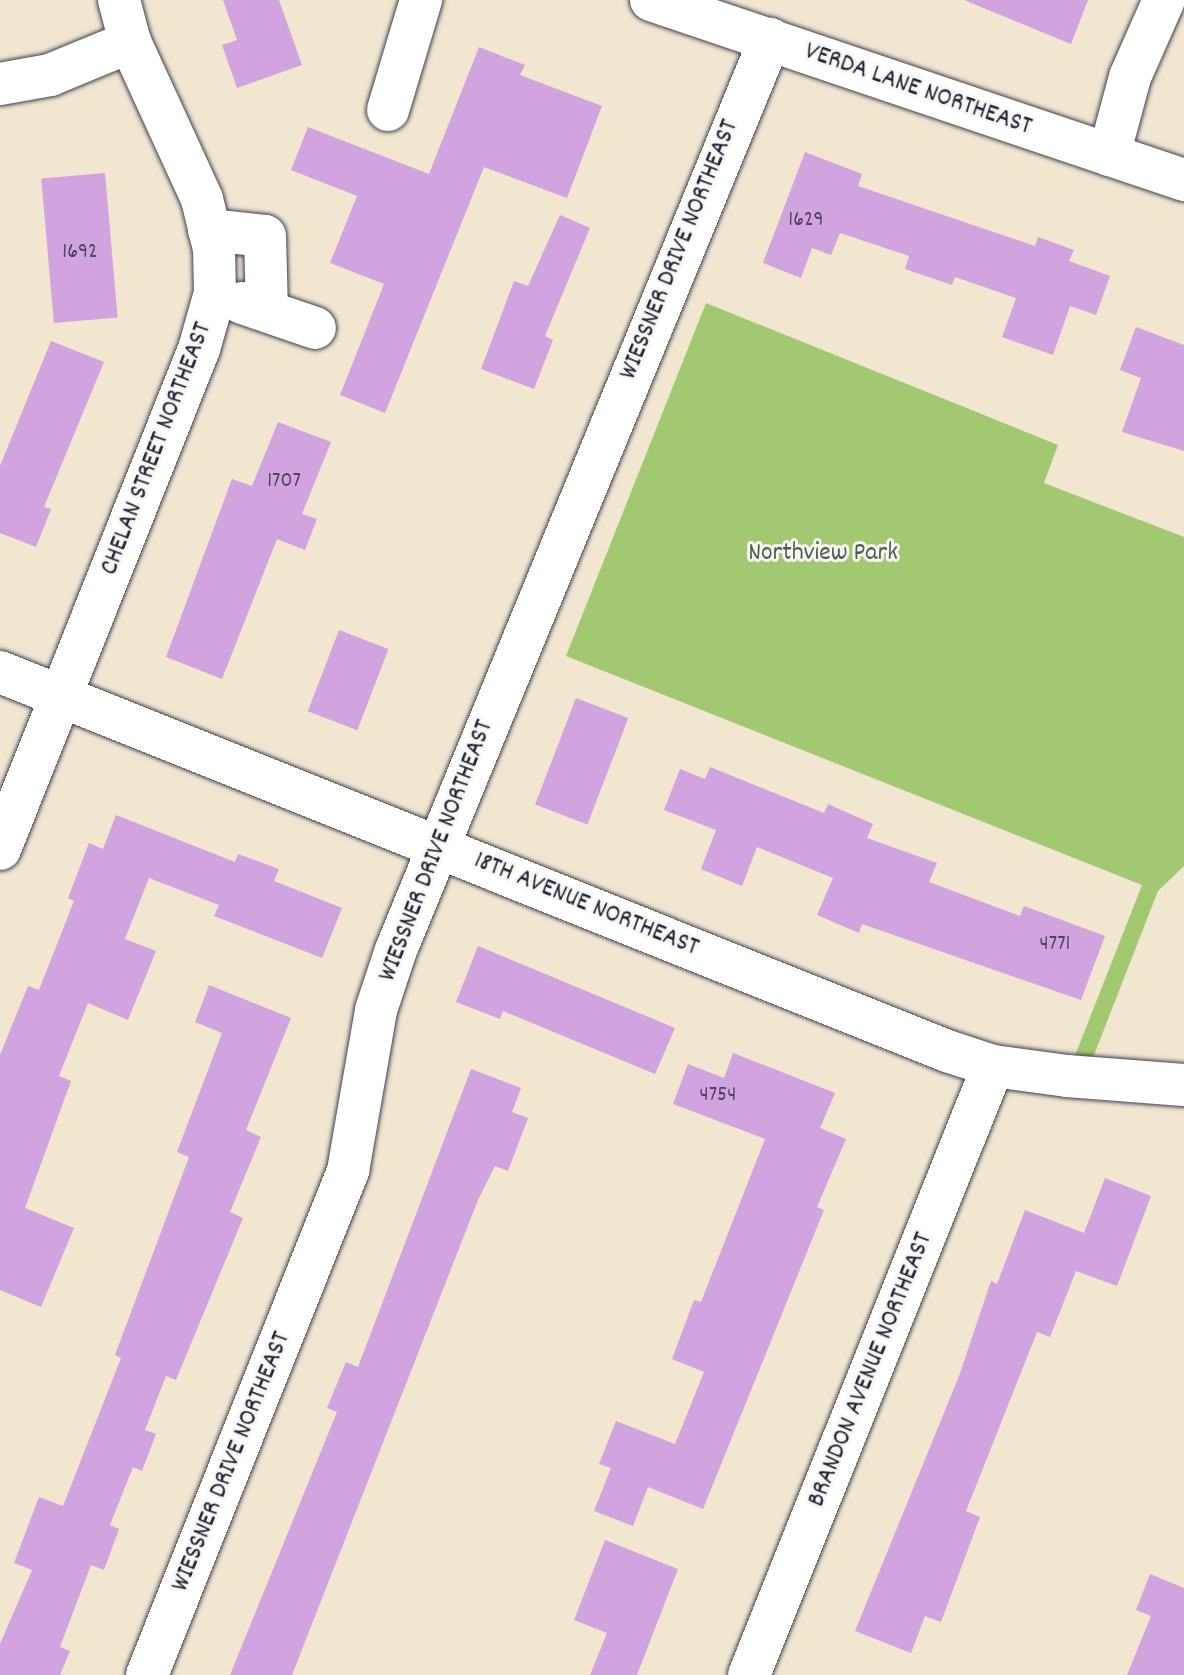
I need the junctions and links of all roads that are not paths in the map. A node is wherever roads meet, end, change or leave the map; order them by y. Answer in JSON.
{"nodes":[{"id":1,"x":119,"y":0,"type":"edge"},
{"id":2,"x":421,"y":0,"type":"edge"},
{"id":3,"x":651,"y":0,"type":"edge"},
{"id":4,"x":1164,"y":0,"type":"edge"},
{"id":5,"x":770,"y":39,"type":"junction"},
{"id":6,"x":130,"y":42,"type":"junction"},
{"id":7,"x":0,"y":84,"type":"edge"},
{"id":8,"x":388,"y":110,"type":"dead end"},
{"id":9,"x":1109,"y":155,"type":"junction"},
{"id":10,"x":1184,"y":180,"type":"edge"},
{"id":11,"x":209,"y":230,"type":"junction"},
{"id":12,"x":215,"y":293,"type":"junction"},
{"id":13,"x":267,"y":311,"type":"junction"},
{"id":14,"x":315,"y":328,"type":"dead end"},
{"id":15,"x":0,"y":672,"type":"edge"},
{"id":16,"x":61,"y":697,"type":"junction"},
{"id":17,"x":438,"y":845,"type":"junction"},
{"id":18,"x":0,"y":849,"type":"edge"},
{"id":19,"x":993,"y":1066,"type":"junction"},
{"id":20,"x":1184,"y":1085,"type":"edge"},
{"id":21,"x":147,"y":1675,"type":"edge"},
{"id":22,"x":749,"y":1675,"type":"edge"}],
"edges":[{"from":1,"to":6,"type":"street","name":"CHELAN STREET NORTHEAST"},
{"from":2,"to":8,"type":"street"},
{"from":3,"to":5,"type":"street","name":"VERDA LANE NORTHEAST"},
{"from":4,"to":9,"type":"street"},
{"from":5,"to":9,"type":"street","name":"VERDA LANE NORTHEAST"},
{"from":5,"to":17,"type":"street","name":"WIESSNER DRIVE NORTHEAST"},
{"from":6,"to":7,"type":"street"},
{"from":6,"to":11,"type":"street","name":"CHELAN STREET NORTHEAST"},
{"from":9,"to":10,"type":"street","name":"VERDA LANE NORTHEAST"},
{"from":11,"to":12,"type":"street","name":"CHELAN STREET NORTHEAST"},
{"from":11,"to":13,"type":"street"},
{"from":12,"to":13,"type":"street"},
{"from":12,"to":16,"type":"street","name":"CHELAN STREET NORTHEAST"},
{"from":13,"to":14,"type":"street"},
{"from":15,"to":16,"type":"street","name":"18TH AVENUE NORTHEAST"},
{"from":16,"to":17,"type":"street","name":"18TH AVENUE NORTHEAST"},
{"from":16,"to":18,"type":"street","name":"CHELAN STREET NORTHEAST"},
{"from":17,"to":19,"type":"street","name":"18TH AVENUE NORTHEAST"},
{"from":17,"to":21,"type":"street","name":"WIESSNER DRIVE NORTHEAST"},
{"from":19,"to":20,"type":"street","name":"18TH AVENUE NORTHEAST"},
{"from":19,"to":22,"type":"street","name":"BRANDON AVENUE NORTHEAST"}]}
